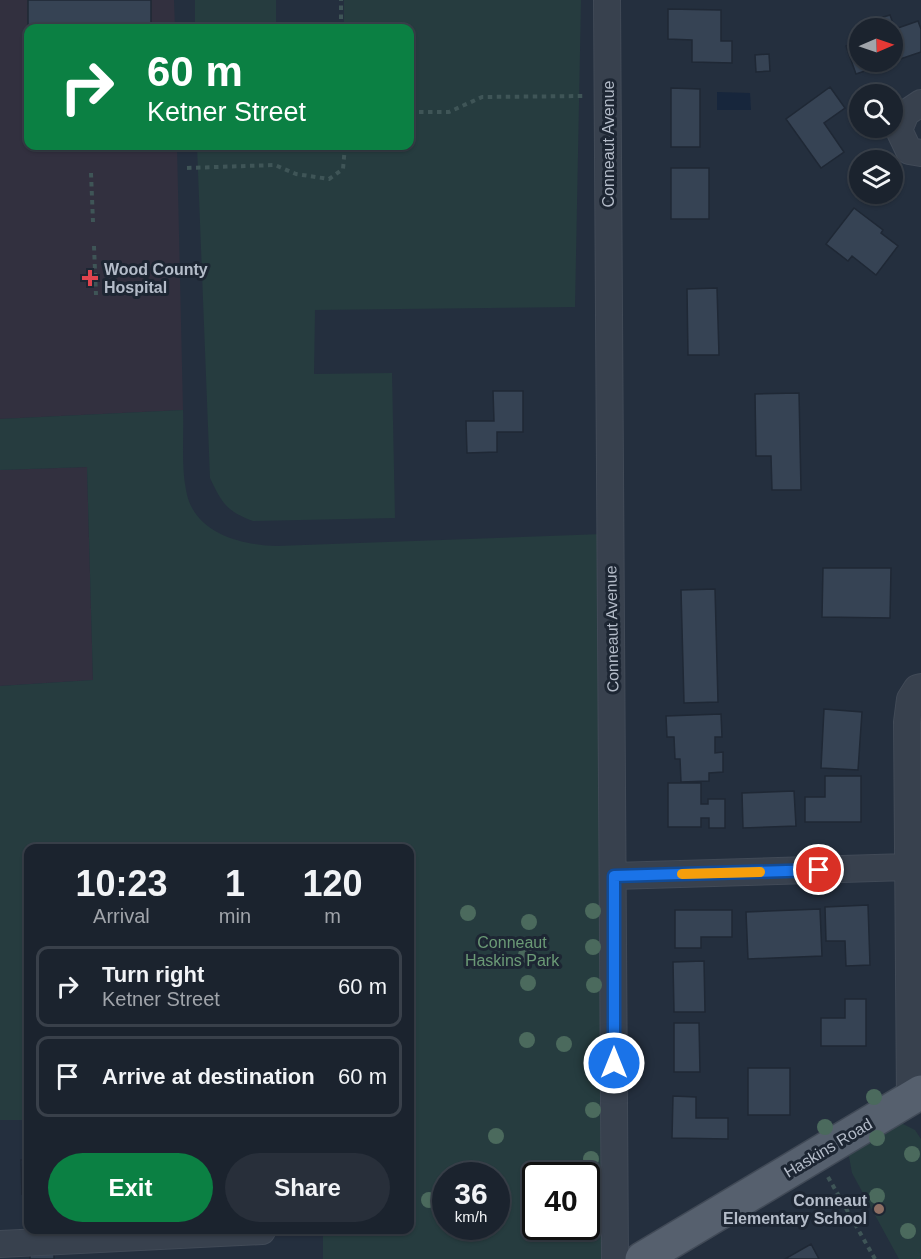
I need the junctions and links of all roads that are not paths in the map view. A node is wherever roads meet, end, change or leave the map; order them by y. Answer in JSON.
{"nodes":[{"id":1,"x":607,"y":0,"type":"edge"},
{"id":2,"x":921,"y":103,"type":"edge"},
{"id":3,"x":921,"y":153,"type":"edge"},
{"id":4,"x":921,"y":687,"type":"edge"},
{"id":5,"x":907,"y":867,"type":"junction"},
{"id":6,"x":614,"y":876,"type":"junction"},
{"id":7,"x":915,"y":1095,"type":"edge"},
{"id":8,"x":202,"y":1234,"type":"edge"},
{"id":9,"x":0,"y":1244,"type":"edge"},
{"id":10,"x":615,"y":1259,"type":"edge"},
{"id":11,"x":642,"y":1259,"type":"edge"}],
"edges":[{"from":1,"to":6,"type":"street","name":"Conneaut Avenue"},
{"from":2,"to":3,"type":"street"},
{"from":4,"to":5,"type":"street"},
{"from":5,"to":6,"type":"street"},
{"from":5,"to":7,"type":"street"},
{"from":6,"to":10,"type":"street","name":"Conneaut Avenue"},
{"from":7,"to":11,"type":"main road","name":"Haskins Road"},
{"from":8,"to":9,"type":"street"}]}
